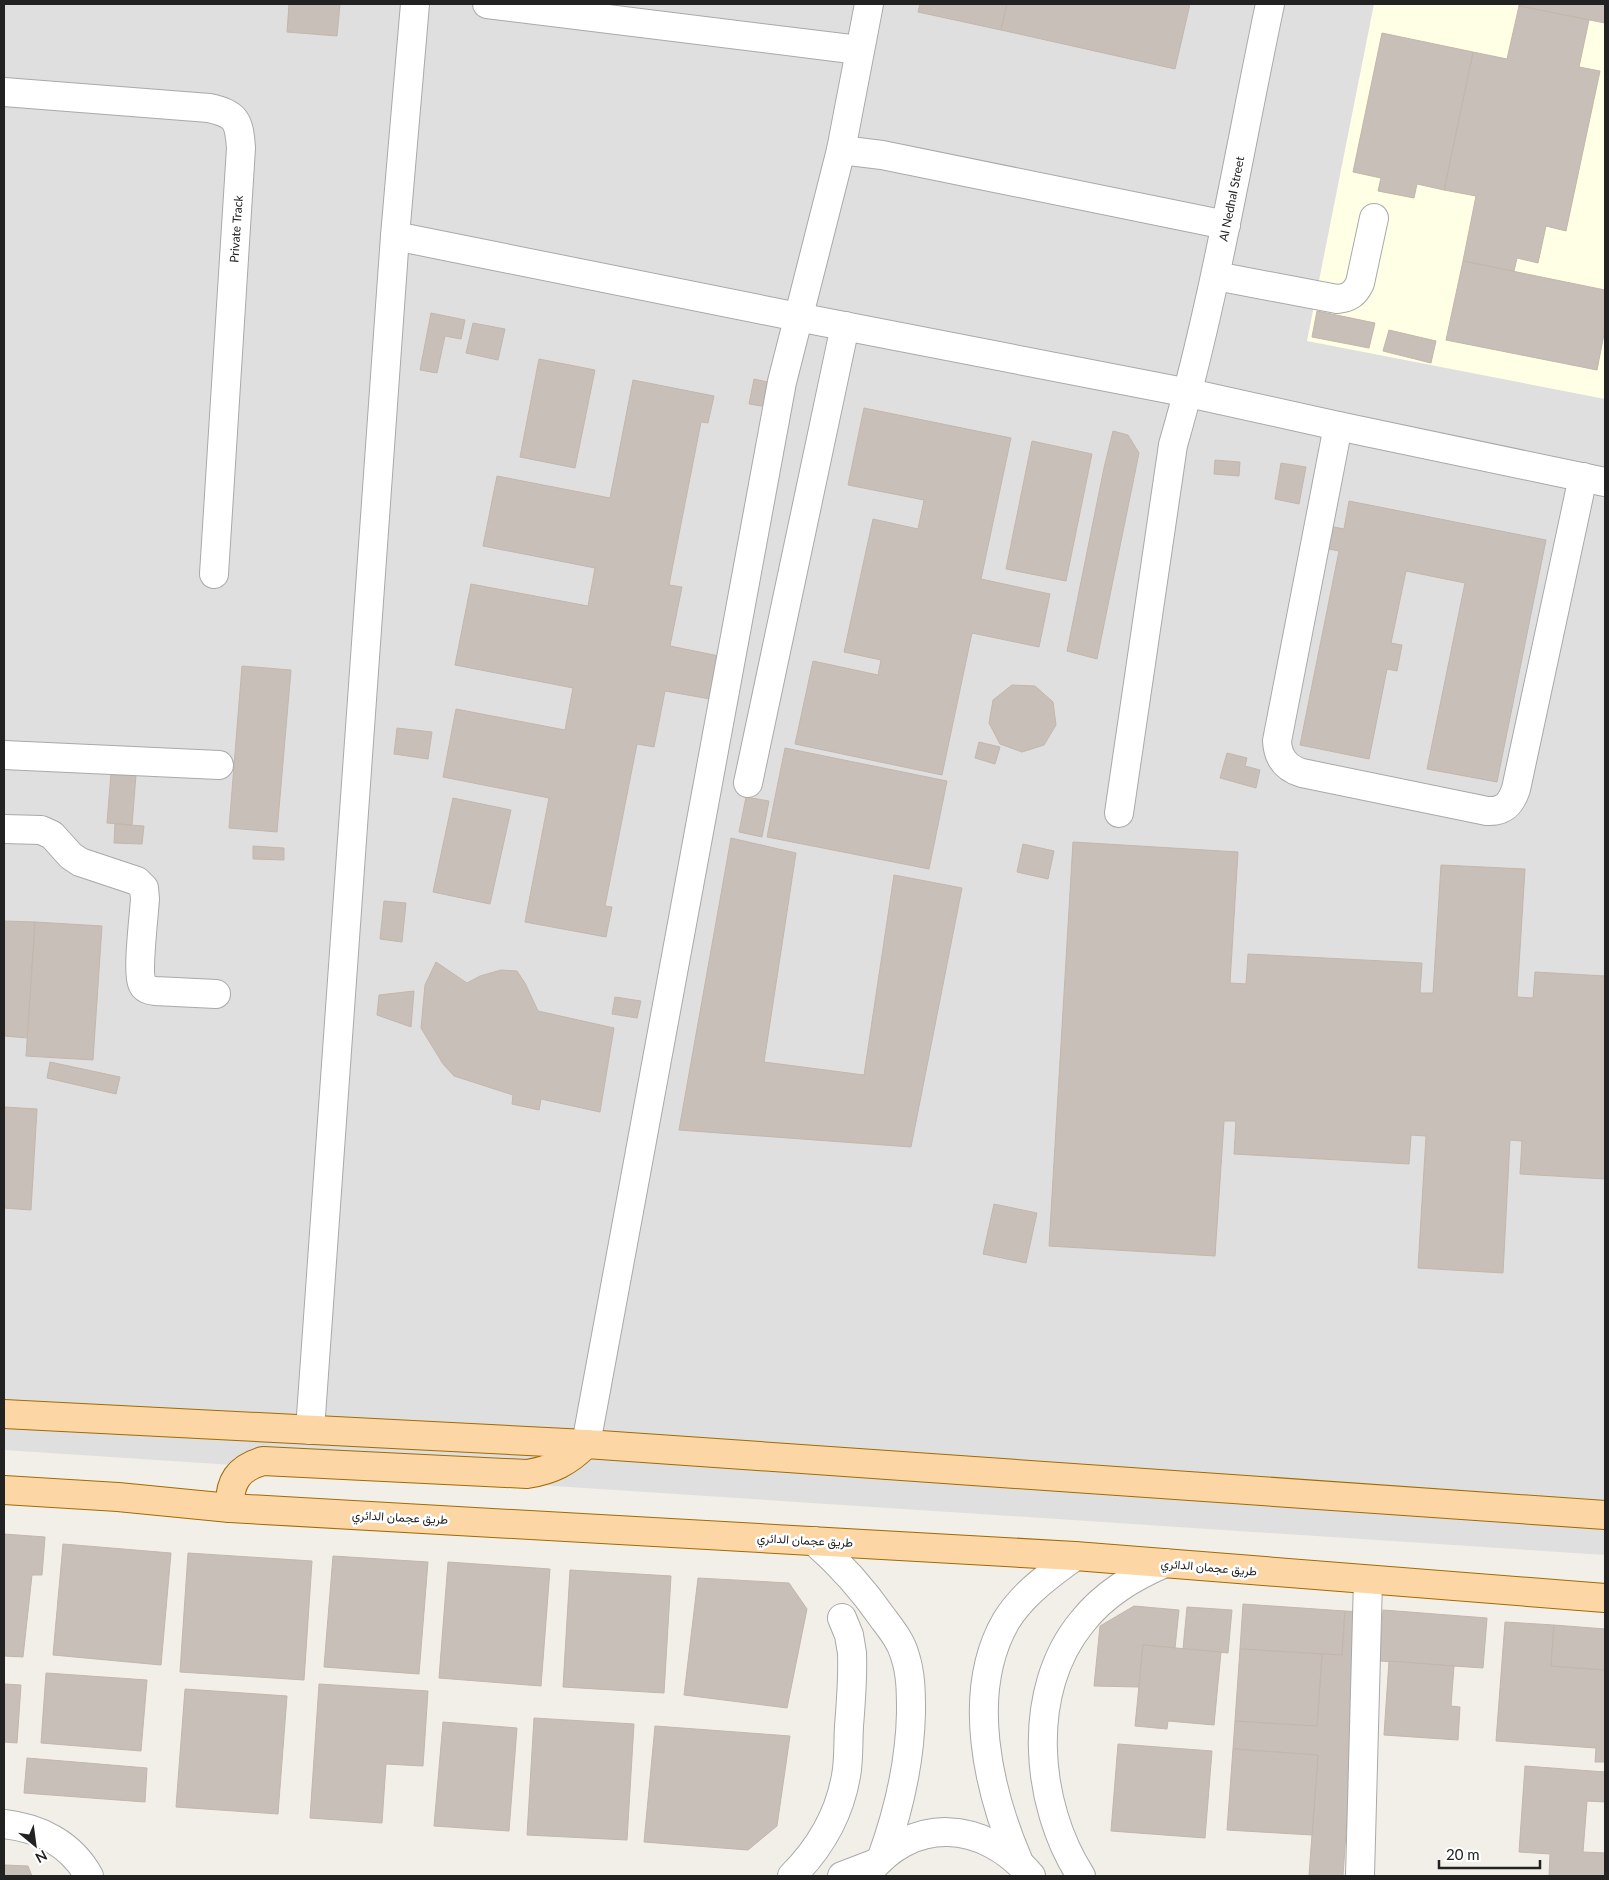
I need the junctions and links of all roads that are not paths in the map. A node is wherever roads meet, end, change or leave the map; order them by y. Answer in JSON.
{"nodes":[{"id":1,"x":415,"y":4,"type":"edge"},
{"id":2,"x":487,"y":4,"type":"edge"},
{"id":3,"x":869,"y":4,"type":"edge"},
{"id":4,"x":1270,"y":4,"type":"edge"},
{"id":5,"x":859,"y":50,"type":"junction"},
{"id":6,"x":4,"y":92,"type":"edge"},
{"id":7,"x":841,"y":150,"type":"junction"},
{"id":8,"x":1374,"y":218,"type":"dead end"},
{"id":9,"x":1226,"y":225,"type":"junction"},
{"id":10,"x":395,"y":236,"type":"junction"},
{"id":11,"x":1216,"y":276,"type":"junction"},
{"id":12,"x":799,"y":317,"type":"junction"},
{"id":13,"x":845,"y":326,"type":"junction"},
{"id":14,"x":1188,"y":393,"type":"junction"},
{"id":15,"x":1338,"y":426,"type":"junction"},
{"id":16,"x":1594,"y":479,"type":"edge"},
{"id":17,"x":214,"y":574,"type":"dead end"},
{"id":18,"x":4,"y":755,"type":"edge"},
{"id":19,"x":219,"y":765,"type":"dead end"},
{"id":20,"x":748,"y":783,"type":"dead end"},
{"id":21,"x":1119,"y":813,"type":"dead end"},
{"id":22,"x":4,"y":829,"type":"edge"},
{"id":23,"x":216,"y":994,"type":"dead end"},
{"id":24,"x":4,"y":1414,"type":"edge"},
{"id":25,"x":310,"y":1430,"type":"junction"},
{"id":26,"x":586,"y":1444,"type":"junction"},
{"id":27,"x":4,"y":1490,"type":"edge"},
{"id":28,"x":230,"y":1508,"type":"junction"},
{"id":29,"x":1605,"y":1515,"type":"edge"},
{"id":30,"x":814,"y":1541,"type":"junction"},
{"id":31,"x":1075,"y":1556,"type":"junction"},
{"id":32,"x":1165,"y":1563,"type":"junction"},
{"id":33,"x":1368,"y":1580,"type":"junction"},
{"id":34,"x":1605,"y":1598,"type":"edge"},
{"id":35,"x":842,"y":1618,"type":"dead end"},
{"id":36,"x":4,"y":1824,"type":"edge"},
{"id":37,"x":875,"y":1865,"type":"edge"},
{"id":38,"x":1024,"y":1868,"type":"edge"},
{"id":39,"x":89,"y":1876,"type":"edge"},
{"id":40,"x":792,"y":1876,"type":"edge"},
{"id":41,"x":842,"y":1876,"type":"edge"},
{"id":42,"x":1082,"y":1876,"type":"edge"},
{"id":43,"x":1360,"y":1876,"type":"edge"}],
"edges":[{"from":1,"to":10,"type":"street"},
{"from":2,"to":5,"type":"street"},
{"from":3,"to":5,"type":"street"},
{"from":4,"to":9,"type":"street","name":"Al Nedhal Street"},
{"from":5,"to":7,"type":"street"},
{"from":6,"to":17,"type":"street","name":"Private Track"},
{"from":7,"to":9,"type":"street"},
{"from":7,"to":12,"type":"street"},
{"from":8,"to":11,"type":"street"},
{"from":9,"to":11,"type":"street","name":"Al Nedhal Street"},
{"from":10,"to":12,"type":"street"},
{"from":10,"to":25,"type":"street"},
{"from":11,"to":14,"type":"street","name":"Al Nedhal Street"},
{"from":12,"to":13,"type":"street"},
{"from":12,"to":26,"type":"street"},
{"from":13,"to":14,"type":"street"},
{"from":13,"to":20,"type":"street"},
{"from":14,"to":15,"type":"street"},
{"from":14,"to":21,"type":"street","name":"Al Nedhal Street"},
{"from":15,"to":16,"type":"street"},
{"from":15,"to":16,"type":"street"},
{"from":18,"to":19,"type":"street"},
{"from":22,"to":23,"type":"street"},
{"from":24,"to":25,"type":"main road"},
{"from":25,"to":26,"type":"main road"},
{"from":26,"to":28,"type":"main road"},
{"from":26,"to":29,"type":"main road"},
{"from":27,"to":28,"type":"main road","name":"طريق عجمان الدائري"},
{"from":28,"to":30,"type":"main road","name":"طريق عجمان الدائري"},
{"from":30,"to":31,"type":"main road","name":"طريق عجمان الدائري"},
{"from":30,"to":37,"type":"street"},
{"from":31,"to":32,"type":"main road","name":"طريق عجمان الدائري"},
{"from":31,"to":38,"type":"street"},
{"from":32,"to":33,"type":"main road","name":"طريق عجمان الدائري"},
{"from":32,"to":42,"type":"street"},
{"from":33,"to":34,"type":"main road","name":"طريق عجمان الدائري"},
{"from":33,"to":43,"type":"street"},
{"from":35,"to":40,"type":"street"},
{"from":36,"to":39,"type":"street"},
{"from":37,"to":38,"type":"street"},
{"from":37,"to":41,"type":"street"}]}
